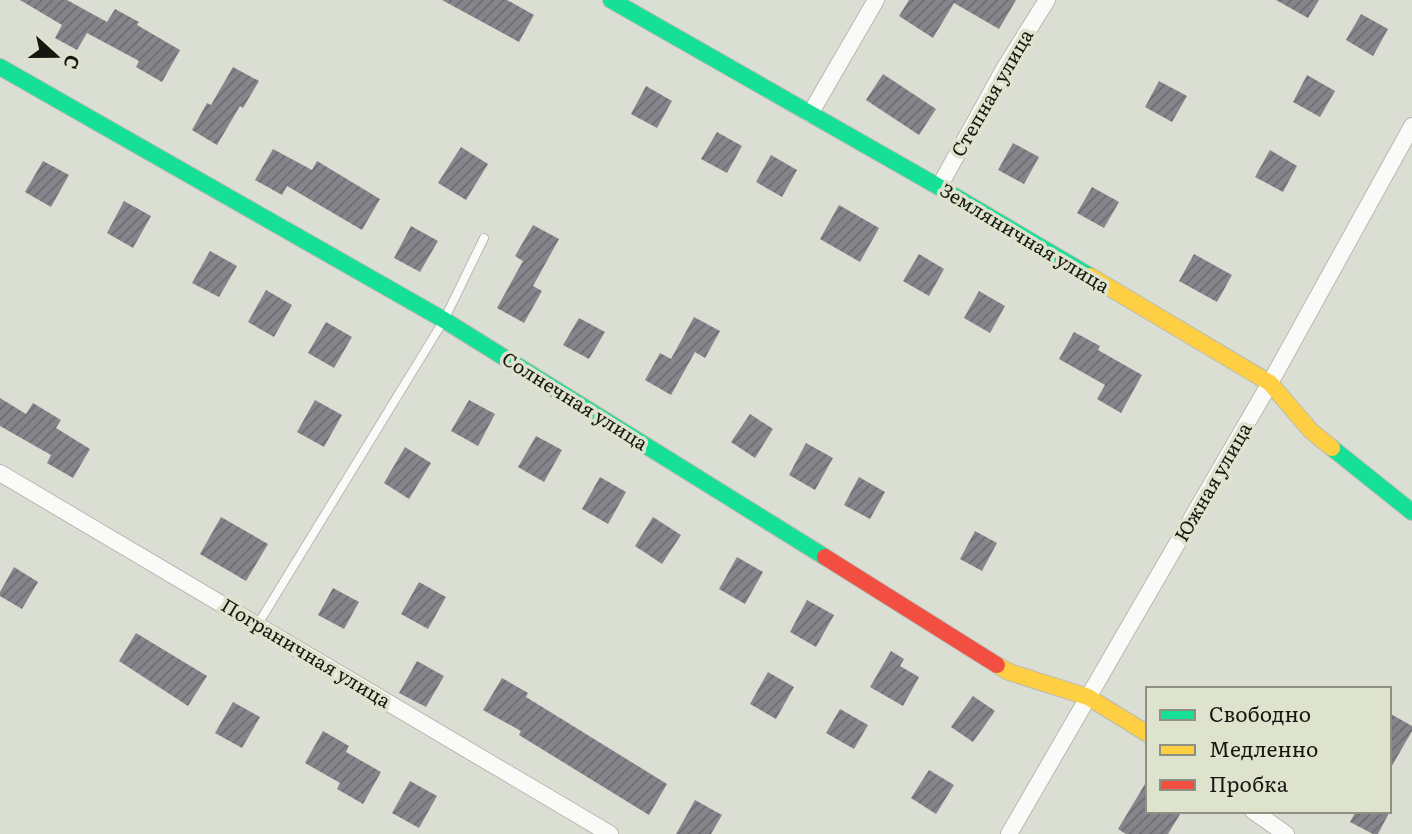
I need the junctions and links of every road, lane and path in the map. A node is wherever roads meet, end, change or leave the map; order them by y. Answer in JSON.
{"nodes":[{"id":1,"x":611,"y":0,"type":"edge"},
{"id":2,"x":876,"y":0,"type":"edge"},
{"id":3,"x":1047,"y":0,"type":"edge"},
{"id":4,"x":0,"y":67,"type":"edge"},
{"id":5,"x":810,"y":114,"type":"junction"},
{"id":6,"x":1412,"y":126,"type":"edge"},
{"id":7,"x":939,"y":187,"type":"junction"},
{"id":8,"x":484,"y":238,"type":"dead end"},
{"id":9,"x":444,"y":320,"type":"junction"},
{"id":10,"x":1270,"y":383,"type":"junction"},
{"id":11,"x":0,"y":473,"type":"edge"},
{"id":12,"x":1412,"y":512,"type":"edge"},
{"id":13,"x":258,"y":624,"type":"junction"},
{"id":14,"x":1088,"y":698,"type":"junction"},
{"id":15,"x":1146,"y":733,"type":"edge"},
{"id":16,"x":1256,"y":813,"type":"edge"},
{"id":17,"x":610,"y":834,"type":"edge"},
{"id":18,"x":1009,"y":834,"type":"edge"},
{"id":19,"x":1286,"y":834,"type":"edge"}],
"edges":[{"from":1,"to":5,"type":"street","name":"Земляничная улица"},
{"from":2,"to":5,"type":"street"},
{"from":3,"to":7,"type":"street","name":"Степная улица"},
{"from":4,"to":9,"type":"street","name":"Солнечная улица"},
{"from":5,"to":7,"type":"street","name":"Земляничная улица"},
{"from":6,"to":10,"type":"street","name":"Южная улица"},
{"from":7,"to":10,"type":"street","name":"Земляничная улица"},
{"from":8,"to":9,"type":"lane"},
{"from":9,"to":13,"type":"lane"},
{"from":9,"to":14,"type":"street","name":"Солнечная улица"},
{"from":10,"to":12,"type":"street","name":"Земляничная улица"},
{"from":10,"to":14,"type":"street","name":"Южная улица"},
{"from":11,"to":13,"type":"street","name":"Пограничная улица"},
{"from":13,"to":17,"type":"street","name":"Пограничная улица"},
{"from":14,"to":15,"type":"street","name":"Солнечная улица"},
{"from":14,"to":18,"type":"street","name":"Южная улица"},
{"from":16,"to":19,"type":"street"}]}
